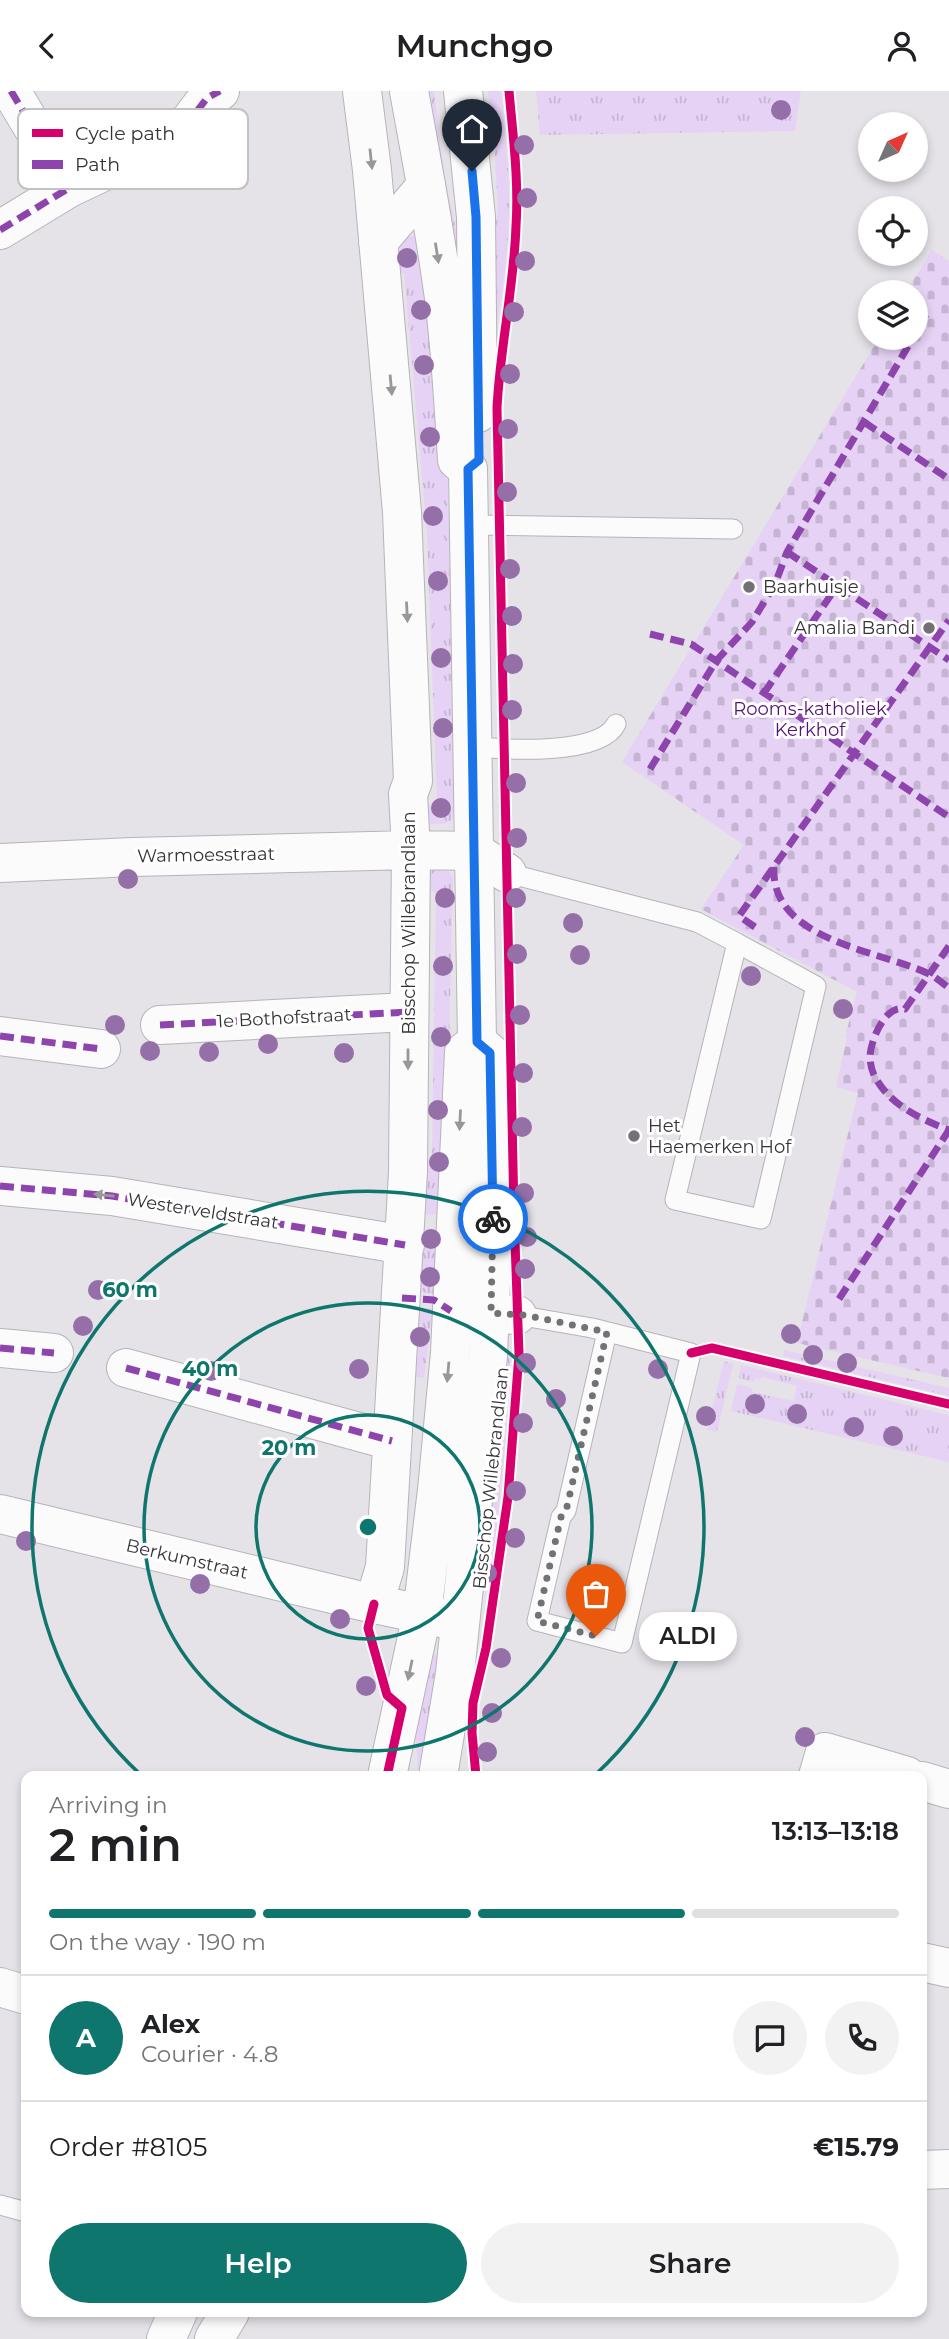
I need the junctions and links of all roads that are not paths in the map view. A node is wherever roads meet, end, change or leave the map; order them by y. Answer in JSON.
{"nodes":[{"id":1,"x":11,"y":91,"type":"edge"},
{"id":2,"x":220,"y":91,"type":"edge"},
{"id":3,"x":362,"y":91,"type":"edge"},
{"id":4,"x":409,"y":91,"type":"edge"},
{"id":5,"x":463,"y":91,"type":"edge"},
{"id":6,"x":22,"y":109,"type":"edge"},
{"id":7,"x":199,"y":109,"type":"edge"},
{"id":8,"x":426,"y":185,"type":"junction"},
{"id":9,"x":67,"y":189,"type":"edge"},
{"id":10,"x":0,"y":230,"type":"edge"},
{"id":11,"x":378,"y":242,"type":"junction"},
{"id":12,"x":468,"y":469,"type":"junction"},
{"id":13,"x":470,"y":525,"type":"junction"},
{"id":14,"x":733,"y":529,"type":"dead end"},
{"id":15,"x":616,"y":724,"type":"dead end"},
{"id":16,"x":473,"y":746,"type":"junction"},
{"id":17,"x":411,"y":850,"type":"junction"},
{"id":18,"x":474,"y":851,"type":"junction"},
{"id":19,"x":0,"y":863,"type":"edge"},
{"id":20,"x":506,"y":873,"type":"joint"},
{"id":21,"x":737,"y":943,"type":"junction"},
{"id":22,"x":408,"y":1012,"type":"junction"},
{"id":23,"x":160,"y":1025,"type":"dead end"},
{"id":24,"x":0,"y":1036,"type":"edge"},
{"id":25,"x":477,"y":1042,"type":"junction"},
{"id":26,"x":101,"y":1049,"type":"dead end"},
{"id":27,"x":0,"y":1186,"type":"edge"},
{"id":28,"x":405,"y":1245,"type":"junction"},
{"id":29,"x":452,"y":1311,"type":"junction"},
{"id":30,"x":504,"y":1314,"type":"junction"},
{"id":31,"x":607,"y":1332,"type":"junction"},
{"id":32,"x":0,"y":1348,"type":"edge"},
{"id":33,"x":54,"y":1353,"type":"dead end"},
{"id":34,"x":126,"y":1368,"type":"dead end"},
{"id":35,"x":392,"y":1441,"type":"junction"},
{"id":36,"x":0,"y":1514,"type":"edge"},
{"id":37,"x":374,"y":1604,"type":"junction"},
{"id":38,"x":422,"y":1614,"type":"junction"},
{"id":39,"x":460,"y":1622,"type":"junction"},
{"id":40,"x":388,"y":1771,"type":"edge"},
{"id":41,"x":439,"y":1771,"type":"edge"},
{"id":42,"x":819,"y":1771,"type":"edge"},
{"id":43,"x":889,"y":1771,"type":"edge"},
{"id":44,"x":927,"y":1782,"type":"edge"},
{"id":45,"x":949,"y":1789,"type":"edge"},
{"id":46,"x":927,"y":1963,"type":"edge"},
{"id":47,"x":949,"y":1968,"type":"edge"},
{"id":48,"x":0,"y":1987,"type":"edge"},
{"id":49,"x":21,"y":1993,"type":"edge"},
{"id":50,"x":949,"y":2169,"type":"edge"},
{"id":51,"x":927,"y":2170,"type":"edge"},
{"id":52,"x":0,"y":2205,"type":"edge"},
{"id":53,"x":21,"y":2211,"type":"edge"},
{"id":54,"x":176,"y":2317,"type":"edge"},
{"id":55,"x":227,"y":2317,"type":"edge"},
{"id":56,"x":166,"y":2339,"type":"edge"},
{"id":57,"x":214,"y":2339,"type":"edge"}],
"edges":[{"from":1,"to":6,"type":"street"},
{"from":2,"to":7,"type":"street"},
{"from":3,"to":11,"type":"street","name":"Bisschop Willebrandlaan","one_way":true},
{"from":4,"to":8,"type":"street","name":"Bisschop Willebrandlaan"},
{"from":5,"to":12,"type":"street","name":"Bisschop Willebrandlaan"},
{"from":8,"to":11,"type":"street"},
{"from":8,"to":12,"type":"street","name":"Bisschop Willebrandlaan","one_way":true},
{"from":9,"to":10,"type":"street"},
{"from":11,"to":17,"type":"street","name":"Bisschop Willebrandlaan","one_way":true},
{"from":12,"to":13,"type":"street","name":"Bisschop Willebrandlaan"},
{"from":13,"to":14,"type":"lane"},
{"from":13,"to":16,"type":"street","name":"Bisschop Willebrandlaan"},
{"from":15,"to":16,"type":"lane"},
{"from":16,"to":18,"type":"street","name":"Bisschop Willebrandlaan"},
{"from":17,"to":18,"type":"street","name":"Warmoesstraat"},
{"from":17,"to":19,"type":"street","name":"Warmoesstraat"},
{"from":17,"to":22,"type":"street","name":"Bisschop Willebrandlaan"},
{"from":18,"to":20,"type":"street"},
{"from":18,"to":25,"type":"street","name":"Bisschop Willebrandlaan"},
{"from":20,"to":21,"type":"lane"},
{"from":21,"to":21,"type":"lane"},
{"from":22,"to":23,"type":"street","name":"1e Bothofstraat"},
{"from":22,"to":28,"type":"street","name":"Bisschop Willebrandlaan","one_way":true},
{"from":24,"to":26,"type":"street"},
{"from":25,"to":29,"type":"street","name":"Bisschop Willebrandlaan","one_way":true},
{"from":25,"to":30,"type":"street","name":"Bisschop Willebrandlaan"},
{"from":28,"to":27,"type":"street","name":"Westerveldstraat","one_way":true},
{"from":28,"to":35,"type":"street","name":"Bisschop Willebrandlaan"},
{"from":29,"to":30,"type":"street"},
{"from":29,"to":38,"type":"street","name":"Bisschop Willebrandlaan","one_way":true},
{"from":30,"to":31,"type":"lane"},
{"from":30,"to":39,"type":"street","name":"Bisschop Willebrandlaan"},
{"from":31,"to":31,"type":"lane"},
{"from":32,"to":33,"type":"street"},
{"from":34,"to":35,"type":"street"},
{"from":35,"to":37,"type":"street","name":"Bisschop Willebrandlaan"},
{"from":36,"to":37,"type":"street","name":"Berkumstraat"},
{"from":37,"to":38,"type":"street","name":"Berkumstraat"},
{"from":38,"to":39,"type":"street","name":"Berkumstraat"},
{"from":38,"to":40,"type":"street","name":"Bisschop Willebrandlaan","one_way":true},
{"from":39,"to":41,"type":"street","name":"Bisschop Willebrandlaan"},
{"from":42,"to":43,"type":"street"},
{"from":44,"to":45,"type":"street"},
{"from":46,"to":47,"type":"street"},
{"from":48,"to":49,"type":"street"},
{"from":50,"to":51,"type":"street"},
{"from":52,"to":53,"type":"lane"},
{"from":54,"to":56,"type":"street"},
{"from":55,"to":57,"type":"street"}]}
